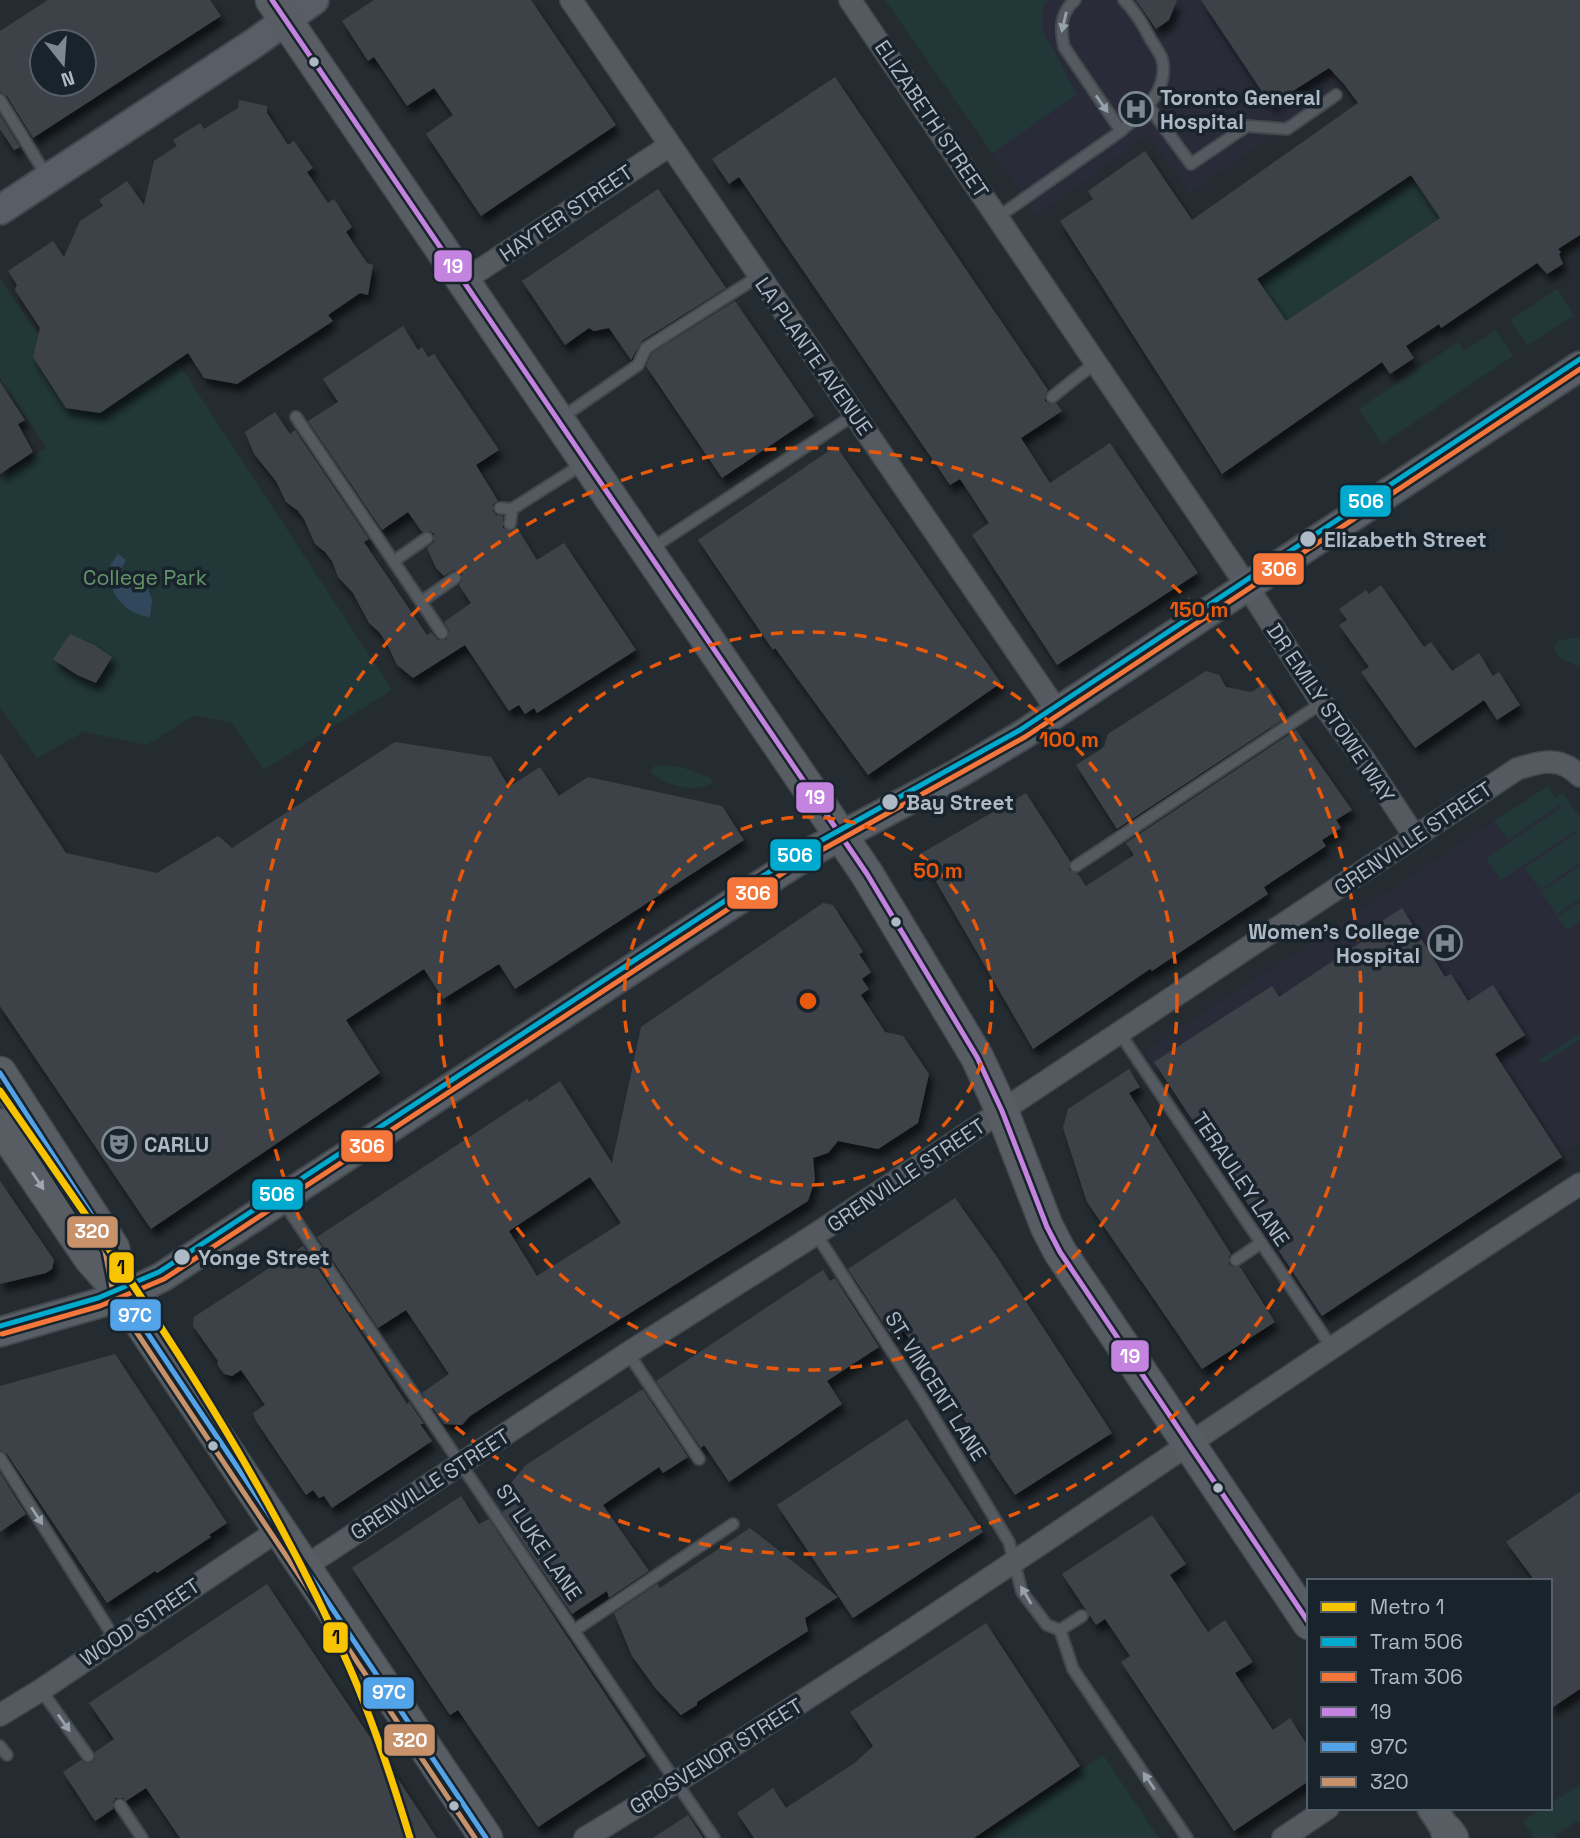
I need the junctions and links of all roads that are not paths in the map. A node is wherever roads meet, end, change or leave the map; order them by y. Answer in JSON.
{"nodes":[{"id":1,"x":314,"y":0,"type":"edge"},
{"id":2,"x":571,"y":0,"type":"edge"},
{"id":3,"x":850,"y":0,"type":"edge"},
{"id":4,"x":1075,"y":0,"type":"edge"},
{"id":5,"x":1124,"y":0,"type":"edge"},
{"id":6,"x":279,"y":10,"type":"edge"},
{"id":7,"x":1336,"y":95,"type":"dead end"},
{"id":8,"x":0,"y":100,"type":"edge"},
{"id":9,"x":1149,"y":107,"type":"junction"},
{"id":10,"x":1121,"y":131,"type":"junction"},
{"id":11,"x":669,"y":146,"type":"junction"},
{"id":12,"x":49,"y":179,"type":"junction"},
{"id":13,"x":0,"y":210,"type":"edge"},
{"id":14,"x":998,"y":217,"type":"junction"},
{"id":15,"x":759,"y":276,"type":"junction"},
{"id":16,"x":463,"y":281,"type":"junction"},
{"id":17,"x":1096,"y":362,"type":"junction"},
{"id":18,"x":1580,"y":366,"type":"edge"},
{"id":19,"x":1052,"y":397,"type":"dead end"},
{"id":20,"x":855,"y":415,"type":"junction"},
{"id":21,"x":296,"y":417,"type":"dead end"},
{"id":22,"x":557,"y":420,"type":"junction"},
{"id":23,"x":586,"y":462,"type":"junction"},
{"id":24,"x":510,"y":524,"type":"dead end"},
{"id":25,"x":427,"y":538,"type":"dead end"},
{"id":26,"x":647,"y":551,"type":"junction"},
{"id":27,"x":394,"y":561,"type":"junction"},
{"id":28,"x":455,"y":578,"type":"dead end"},
{"id":29,"x":1247,"y":588,"type":"junction"},
{"id":30,"x":422,"y":601,"type":"junction"},
{"id":31,"x":442,"y":633,"type":"dead end"},
{"id":32,"x":1322,"y":703,"type":"junction"},
{"id":33,"x":1058,"y":712,"type":"junction"},
{"id":34,"x":1580,"y":776,"type":"edge"},
{"id":35,"x":841,"y":835,"type":"junction"},
{"id":36,"x":1415,"y":837,"type":"junction"},
{"id":37,"x":1076,"y":866,"type":"dead end"},
{"id":38,"x":1119,"y":1032,"type":"junction"},
{"id":39,"x":0,"y":1073,"type":"edge"},
{"id":40,"x":1002,"y":1111,"type":"junction"},
{"id":41,"x":0,"y":1125,"type":"edge"},
{"id":42,"x":1580,"y":1184,"type":"edge"},
{"id":43,"x":282,"y":1199,"type":"junction"},
{"id":44,"x":816,"y":1234,"type":"junction"},
{"id":45,"x":1261,"y":1243,"type":"junction"},
{"id":46,"x":1236,"y":1259,"type":"dead end"},
{"id":47,"x":124,"y":1296,"type":"junction"},
{"id":48,"x":0,"y":1332,"type":"edge"},
{"id":49,"x":1332,"y":1348,"type":"junction"},
{"id":50,"x":628,"y":1353,"type":"junction"},
{"id":51,"x":1189,"y":1445,"type":"junction"},
{"id":52,"x":0,"y":1458,"type":"edge"},
{"id":53,"x":699,"y":1459,"type":"dead end"},
{"id":54,"x":462,"y":1463,"type":"junction"},
{"id":55,"x":733,"y":1524,"type":"dead end"},
{"id":56,"x":280,"y":1529,"type":"junction"},
{"id":57,"x":1014,"y":1563,"type":"junction"},
{"id":58,"x":306,"y":1566,"type":"junction"},
{"id":59,"x":1082,"y":1616,"type":"dead end"},
{"id":60,"x":1307,"y":1620,"type":"edge"},
{"id":61,"x":575,"y":1630,"type":"junction"},
{"id":62,"x":1060,"y":1630,"type":"junction"},
{"id":63,"x":115,"y":1639,"type":"junction"},
{"id":64,"x":41,"y":1690,"type":"junction"},
{"id":65,"x":0,"y":1715,"type":"edge"},
{"id":66,"x":88,"y":1756,"type":"dead end"},
{"id":67,"x":678,"y":1783,"type":"junction"},
{"id":68,"x":120,"y":1805,"type":"dead end"},
{"id":69,"x":1325,"y":1810,"type":"edge"},
{"id":70,"x":142,"y":1838,"type":"edge"},
{"id":71,"x":486,"y":1838,"type":"edge"},
{"id":72,"x":585,"y":1838,"type":"edge"},
{"id":73,"x":714,"y":1838,"type":"edge"},
{"id":74,"x":1187,"y":1838,"type":"edge"},
{"id":75,"x":1283,"y":1838,"type":"edge"}],
"edges":[{"from":1,"to":6,"type":"main road"},
{"from":2,"to":11,"type":"street","name":"LA PLANTE AVENUE"},
{"from":3,"to":14,"type":"street","name":"ELIZABETH STREET"},
{"from":4,"to":10,"type":"lane","one_way":true},
{"from":5,"to":9,"type":"lane"},
{"from":6,"to":12,"type":"main road"},
{"from":6,"to":16,"type":"main road"},
{"from":7,"to":9,"type":"lane"},
{"from":8,"to":12,"type":"lane"},
{"from":9,"to":10,"type":"lane"},
{"from":10,"to":14,"type":"lane"},
{"from":11,"to":15,"type":"street","name":"LA PLANTE AVENUE"},
{"from":11,"to":16,"type":"street","name":"HAYTER STREET"},
{"from":12,"to":13,"type":"main road"},
{"from":14,"to":17,"type":"street","name":"ELIZABETH STREET"},
{"from":15,"to":20,"type":"street","name":"LA PLANTE AVENUE"},
{"from":15,"to":22,"type":"lane"},
{"from":16,"to":22,"type":"main road"},
{"from":17,"to":19,"type":"lane"},
{"from":17,"to":29,"type":"street","name":"ELIZABETH STREET"},
{"from":18,"to":29,"type":"main road"},
{"from":20,"to":26,"type":"lane"},
{"from":20,"to":33,"type":"street","name":"LA PLANTE AVENUE"},
{"from":21,"to":27,"type":"lane"},
{"from":22,"to":23,"type":"main road"},
{"from":23,"to":24,"type":"lane"},
{"from":23,"to":26,"type":"main road"},
{"from":25,"to":27,"type":"lane"},
{"from":26,"to":35,"type":"main road"},
{"from":27,"to":30,"type":"lane"},
{"from":28,"to":30,"type":"lane"},
{"from":29,"to":32,"type":"street","name":"DR EMILY STOWE WAY"},
{"from":29,"to":33,"type":"main road"},
{"from":30,"to":31,"type":"lane"},
{"from":32,"to":36,"type":"street","name":"DR EMILY STOWE WAY"},
{"from":32,"to":37,"type":"lane"},
{"from":33,"to":35,"type":"main road"},
{"from":34,"to":36,"type":"street","name":"GRENVILLE STREET"},
{"from":35,"to":40,"type":"main road"},
{"from":35,"to":43,"type":"main road"},
{"from":36,"to":38,"type":"street","name":"GRENVILLE STREET"},
{"from":38,"to":40,"type":"street","name":"GRENVILLE STREET"},
{"from":38,"to":45,"type":"lane","name":"TERAULEY LANE"},
{"from":39,"to":47,"type":"main road"},
{"from":40,"to":44,"type":"street","name":"GRENVILLE STREET"},
{"from":40,"to":51,"type":"main road"},
{"from":41,"to":47,"type":"main road","one_way":true},
{"from":42,"to":49,"type":"street","name":"GROSVENOR STREET"},
{"from":43,"to":47,"type":"main road"},
{"from":43,"to":54,"type":"lane","name":"ST LUKE LANE"},
{"from":44,"to":50,"type":"street","name":"GRENVILLE STREET"},
{"from":44,"to":57,"type":"lane","name":"ST. VINCENT LANE"},
{"from":45,"to":46,"type":"lane"},
{"from":45,"to":49,"type":"lane","name":"TERAULEY LANE"},
{"from":47,"to":48,"type":"main road"},
{"from":47,"to":56,"type":"main road"},
{"from":49,"to":51,"type":"street","name":"GROSVENOR STREET"},
{"from":50,"to":53,"type":"lane"},
{"from":50,"to":54,"type":"street","name":"GRENVILLE STREET"},
{"from":51,"to":57,"type":"street","name":"GROSVENOR STREET"},
{"from":51,"to":60,"type":"main road"},
{"from":52,"to":63,"type":"lane","one_way":true},
{"from":54,"to":58,"type":"street","name":"GRENVILLE STREET"},
{"from":54,"to":61,"type":"lane","name":"ST LUKE LANE"},
{"from":55,"to":61,"type":"lane"},
{"from":56,"to":58,"type":"main road"},
{"from":56,"to":63,"type":"street","name":"WOOD STREET"},
{"from":62,"to":57,"type":"lane","name":"ST. VINCENT LANE","one_way":true},
{"from":57,"to":67,"type":"street","name":"GROSVENOR STREET"},
{"from":58,"to":71,"type":"main road"},
{"from":59,"to":62,"type":"lane"},
{"from":61,"to":67,"type":"lane","name":"ST LUKE LANE"},
{"from":74,"to":62,"type":"lane","one_way":true},
{"from":63,"to":64,"type":"street","name":"WOOD STREET"},
{"from":64,"to":65,"type":"street","name":"WOOD STREET"},
{"from":64,"to":66,"type":"lane","one_way":true},
{"from":67,"to":72,"type":"street","name":"GROSVENOR STREET"},
{"from":67,"to":73,"type":"lane","name":"ST LUKE LANE"},
{"from":68,"to":70,"type":"lane"},
{"from":69,"to":75,"type":"street"}]}
